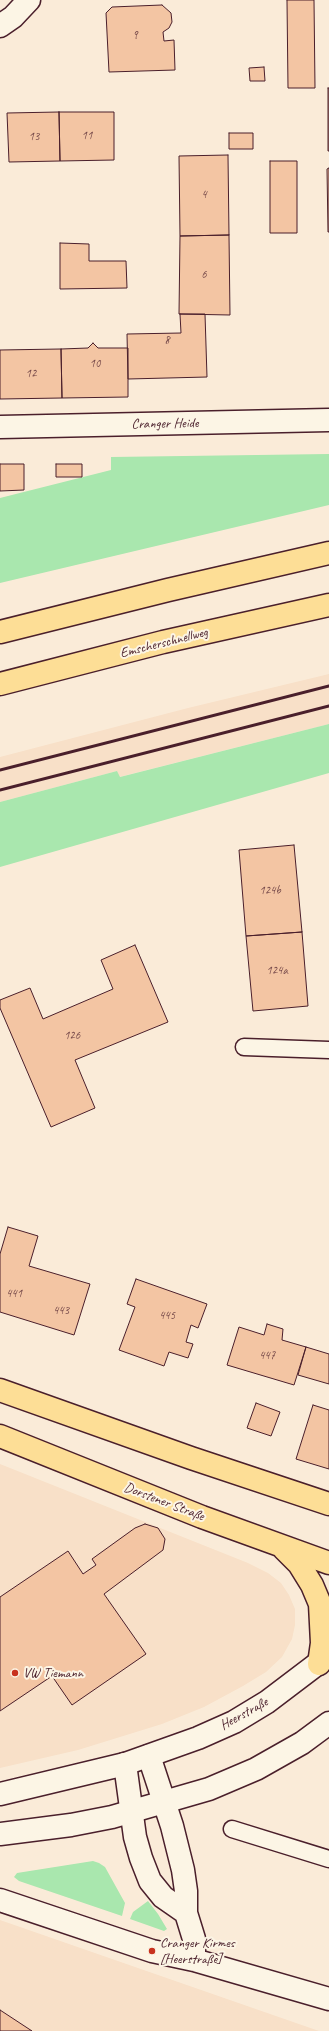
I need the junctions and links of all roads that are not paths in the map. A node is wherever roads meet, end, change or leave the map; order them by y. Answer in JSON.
{"nodes":[{"id":1,"x":29,"y":0,"type":"edge"},
{"id":2,"x":0,"y":26,"type":"edge"},
{"id":3,"x":329,"y":420,"type":"edge"},
{"id":4,"x":0,"y":427,"type":"edge"},
{"id":5,"x":329,"y":553,"type":"edge"},
{"id":6,"x":329,"y":604,"type":"edge"},
{"id":7,"x":0,"y":632,"type":"edge"},
{"id":8,"x":0,"y":684,"type":"edge"},
{"id":9,"x":244,"y":1047,"type":"dead end"},
{"id":10,"x":329,"y":1050,"type":"edge"},
{"id":11,"x":0,"y":1390,"type":"edge"},
{"id":12,"x":0,"y":1436,"type":"edge"},
{"id":13,"x":329,"y":1504,"type":"edge"},
{"id":14,"x":282,"y":1547,"type":"junction"},
{"id":15,"x":329,"y":1563,"type":"edge"},
{"id":16,"x":324,"y":1660,"type":"edge"},
{"id":17,"x":329,"y":1723,"type":"edge"},
{"id":18,"x":149,"y":1756,"type":"junction"},
{"id":19,"x":125,"y":1764,"type":"junction"},
{"id":20,"x":0,"y":1794,"type":"edge"},
{"id":21,"x":165,"y":1803,"type":"junction"},
{"id":22,"x":133,"y":1813,"type":"junction"},
{"id":23,"x":232,"y":1829,"type":"dead end"},
{"id":24,"x":0,"y":1834,"type":"edge"},
{"id":25,"x":329,"y":1859,"type":"edge"},
{"id":26,"x":0,"y":1900,"type":"edge"},
{"id":27,"x":186,"y":1913,"type":"junction"},
{"id":28,"x":194,"y":1960,"type":"junction"},
{"id":29,"x":329,"y":1999,"type":"edge"}],
"edges":[{"from":1,"to":2,"type":"street"},
{"from":3,"to":4,"type":"street","name":"Cranger Heide"},
{"from":5,"to":7,"type":"main road"},
{"from":6,"to":8,"type":"main road","name":"Emscherschnellweg"},
{"from":9,"to":10,"type":"lane"},
{"from":11,"to":13,"type":"main road"},
{"from":12,"to":14,"type":"main road","name":"Dorstener Straße"},
{"from":14,"to":15,"type":"main road","name":"Dorstener Straße"},
{"from":14,"to":16,"type":"main road"},
{"from":16,"to":18,"type":"street","name":"Heerstraße"},
{"from":17,"to":21,"type":"street"},
{"from":18,"to":19,"type":"street","name":"Heerstraße"},
{"from":18,"to":21,"type":"street"},
{"from":19,"to":20,"type":"street","name":"Heerstraße"},
{"from":19,"to":22,"type":"street"},
{"from":21,"to":22,"type":"street"},
{"from":21,"to":27,"type":"street"},
{"from":22,"to":24,"type":"street"},
{"from":22,"to":27,"type":"street"},
{"from":23,"to":25,"type":"lane"},
{"from":26,"to":28,"type":"street"},
{"from":27,"to":28,"type":"street"},
{"from":28,"to":29,"type":"street"}]}
